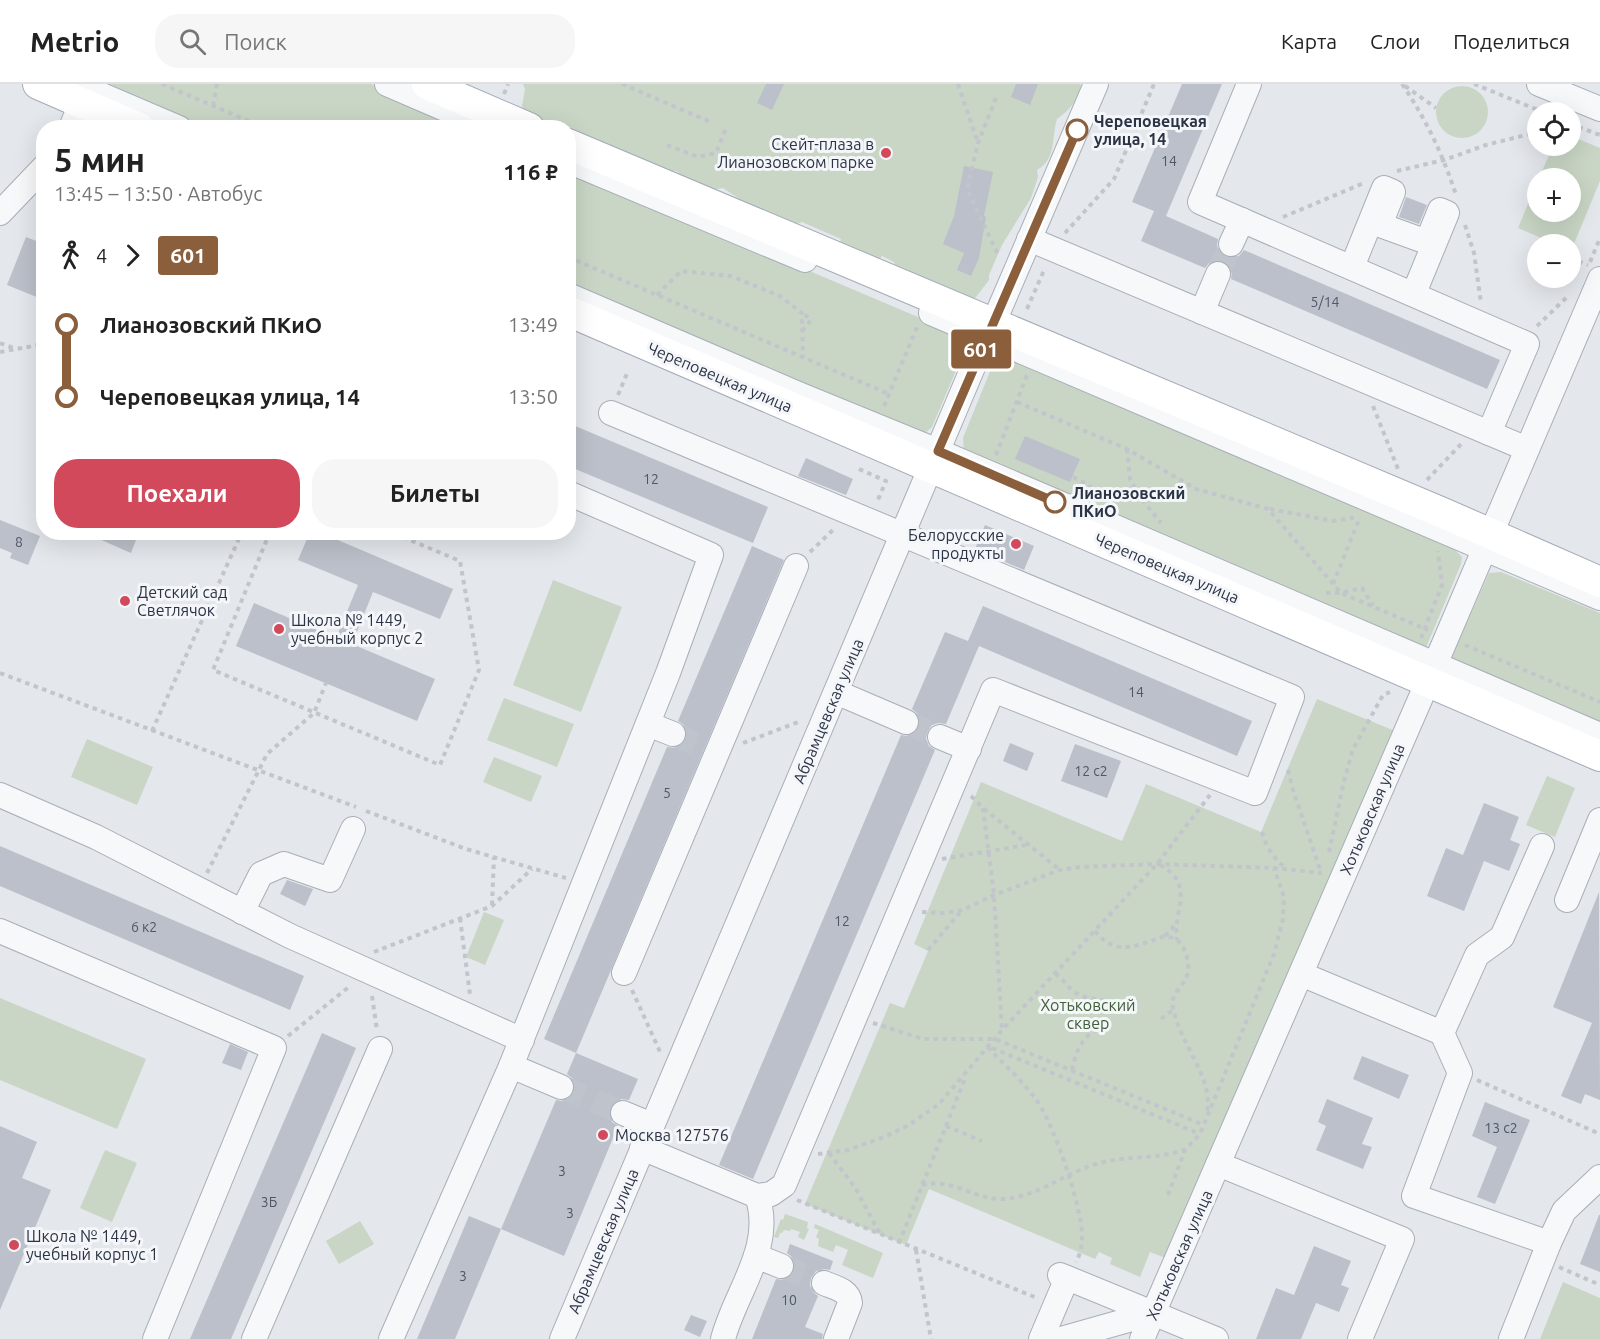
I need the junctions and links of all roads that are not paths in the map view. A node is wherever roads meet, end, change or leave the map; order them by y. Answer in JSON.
{"nodes":[{"id":1,"x":38,"y":84,"type":"edge"},
{"id":2,"x":387,"y":84,"type":"edge"},
{"id":3,"x":427,"y":84,"type":"edge"},
{"id":4,"x":1096,"y":84,"type":"edge"},
{"id":5,"x":1249,"y":84,"type":"edge"},
{"id":6,"x":1539,"y":84,"type":"edge"},
{"id":7,"x":76,"y":105,"type":"edge"},
{"id":8,"x":1600,"y":109,"type":"edge"},
{"id":9,"x":117,"y":120,"type":"edge"},
{"id":10,"x":143,"y":120,"type":"edge"},
{"id":11,"x":470,"y":120,"type":"edge"},
{"id":12,"x":510,"y":120,"type":"edge"},
{"id":13,"x":576,"y":148,"type":"edge"},
{"id":14,"x":576,"y":164,"type":"edge"},
{"id":15,"x":36,"y":175,"type":"edge"},
{"id":16,"x":0,"y":213,"type":"edge"},
{"id":17,"x":1251,"y":224,"type":"junction"},
{"id":18,"x":1029,"y":239,"type":"junction"},
{"id":19,"x":1231,"y":244,"type":"tunnel mouth"},
{"id":20,"x":1352,"y":267,"type":"junction"},
{"id":21,"x":1594,"y":272,"type":"edge"},
{"id":22,"x":1218,"y":274,"type":"tunnel mouth"},
{"id":23,"x":1414,"y":293,"type":"junction"},
{"id":24,"x":576,"y":298,"type":"edge"},
{"id":25,"x":1202,"y":312,"type":"junction"},
{"id":26,"x":576,"y":315,"type":"edge"},
{"id":27,"x":1589,"y":329,"type":"edge"},
{"id":28,"x":990,"y":330,"type":"junction"},
{"id":29,"x":611,"y":412,"type":"dead end"},
{"id":30,"x":1482,"y":430,"type":"junction"},
{"id":31,"x":1527,"y":449,"type":"junction"},
{"id":32,"x":935,"y":459,"type":"junction"},
{"id":33,"x":576,"y":496,"type":"edge"},
{"id":34,"x":902,"y":535,"type":"junction"},
{"id":35,"x":1487,"y":541,"type":"junction"},
{"id":36,"x":795,"y":566,"type":"road end"},
{"id":37,"x":1600,"y":582,"type":"edge"},
{"id":38,"x":1600,"y":598,"type":"edge"},
{"id":39,"x":1431,"y":673,"type":"junction"},
{"id":40,"x":832,"y":702,"type":"junction"},
{"id":41,"x":906,"y":722,"type":"tunnel mouth"},
{"id":42,"x":648,"y":724,"type":"junction"},
{"id":43,"x":673,"y":734,"type":"tunnel mouth"},
{"id":44,"x":1600,"y":735,"type":"edge"},
{"id":45,"x":940,"y":737,"type":"tunnel mouth"},
{"id":46,"x":969,"y":749,"type":"junction"},
{"id":47,"x":1600,"y":756,"type":"edge"},
{"id":48,"x":0,"y":795,"type":"edge"},
{"id":49,"x":1600,"y":820,"type":"edge"},
{"id":50,"x":353,"y":829,"type":"dead end"},
{"id":51,"x":1542,"y":846,"type":"dead end"},
{"id":52,"x":1567,"y":900,"type":"dead end"},
{"id":53,"x":242,"y":912,"type":"junction"},
{"id":54,"x":0,"y":931,"type":"edge"},
{"id":55,"x":624,"y":973,"type":"road end"},
{"id":56,"x":1301,"y":974,"type":"junction"},
{"id":57,"x":1442,"y":1033,"type":"junction"},
{"id":58,"x":522,"y":1040,"type":"junction"},
{"id":59,"x":380,"y":1050,"type":"road end"},
{"id":60,"x":512,"y":1066,"type":"junction"},
{"id":61,"x":561,"y":1087,"type":"tunnel mouth"},
{"id":62,"x":623,"y":1113,"type":"tunnel mouth"},
{"id":63,"x":652,"y":1125,"type":"junction"},
{"id":64,"x":642,"y":1148,"type":"junction"},
{"id":65,"x":1218,"y":1164,"type":"junction"},
{"id":66,"x":1600,"y":1177,"type":"edge"},
{"id":67,"x":757,"y":1197,"type":"junction"},
{"id":68,"x":1545,"y":1251,"type":"junction"},
{"id":69,"x":756,"y":1256,"type":"junction"},
{"id":70,"x":781,"y":1266,"type":"tunnel mouth"},
{"id":71,"x":824,"y":1283,"type":"tunnel mouth"},
{"id":72,"x":1153,"y":1313,"type":"junction"},
{"id":73,"x":155,"y":1339,"type":"edge"},
{"id":74,"x":254,"y":1339,"type":"edge"},
{"id":75,"x":390,"y":1339,"type":"edge"},
{"id":76,"x":561,"y":1339,"type":"edge"},
{"id":77,"x":723,"y":1339,"type":"edge"},
{"id":78,"x":836,"y":1339,"type":"edge"},
{"id":79,"x":1041,"y":1339,"type":"edge"},
{"id":80,"x":1061,"y":1339,"type":"edge"},
{"id":81,"x":1142,"y":1339,"type":"edge"},
{"id":82,"x":1216,"y":1339,"type":"edge"},
{"id":83,"x":1360,"y":1339,"type":"edge"},
{"id":84,"x":1511,"y":1339,"type":"edge"}],
"edges":[{"from":1,"to":7,"type":"main road"},
{"from":2,"to":11,"type":"street"},
{"from":3,"to":12,"type":"main road"},
{"from":4,"to":18,"type":"street","name":"Абрамцевская улица"},
{"from":5,"to":17,"type":"street"},
{"from":6,"to":8,"type":"street"},
{"from":7,"to":9,"type":"main road"},
{"from":7,"to":10,"type":"street"},
{"from":13,"to":28,"type":"main road"},
{"from":14,"to":28,"type":"street"},
{"from":15,"to":16,"type":"street"},
{"from":17,"to":19,"type":"street"},
{"from":17,"to":20,"type":"street"},
{"from":18,"to":25,"type":"street"},
{"from":18,"to":28,"type":"street","name":"Абрамцевская улица"},
{"from":20,"to":23,"type":"street"},
{"from":20,"to":23,"type":"street"},
{"from":21,"to":27,"type":"street","name":"Хотьковская улица"},
{"from":22,"to":25,"type":"street"},
{"from":23,"to":30,"type":"street"},
{"from":24,"to":32,"type":"street","name":"Череповецкая улица"},
{"from":25,"to":30,"type":"street"},
{"from":26,"to":32,"type":"main road","name":"Череповецкая улица"},
{"from":27,"to":31,"type":"street","name":"Хотьковская улица"},
{"from":28,"to":32,"type":"street","name":"Абрамцевская улица"},
{"from":28,"to":35,"type":"main road"},
{"from":29,"to":34,"type":"street"},
{"from":30,"to":31,"type":"street"},
{"from":31,"to":35,"type":"street","name":"Хотьковская улица"},
{"from":32,"to":34,"type":"street","name":"Абрамцевская улица"},
{"from":32,"to":39,"type":"main road","name":"Череповецкая улица"},
{"from":33,"to":42,"type":"street"},
{"from":34,"to":40,"type":"street","name":"Абрамцевская улица"},
{"from":34,"to":46,"type":"street"},
{"from":35,"to":37,"type":"main road"},
{"from":35,"to":38,"type":"street"},
{"from":35,"to":39,"type":"street","name":"Хотьковская улица"},
{"from":36,"to":55,"type":"street"},
{"from":39,"to":44,"type":"street","name":"Череповецкая улица"},
{"from":39,"to":47,"type":"main road","name":"Череповецкая улица"},
{"from":39,"to":56,"type":"street","name":"Хотьковская улица"},
{"from":40,"to":41,"type":"street"},
{"from":40,"to":63,"type":"street","name":"Абрамцевская улица"},
{"from":42,"to":43,"type":"street"},
{"from":42,"to":58,"type":"street"},
{"from":45,"to":46,"type":"street"},
{"from":46,"to":67,"type":"street"},
{"from":48,"to":53,"type":"street"},
{"from":49,"to":52,"type":"street"},
{"from":50,"to":53,"type":"street"},
{"from":51,"to":57,"type":"street"},
{"from":53,"to":58,"type":"street"},
{"from":54,"to":73,"type":"street"},
{"from":56,"to":57,"type":"street"},
{"from":56,"to":65,"type":"street","name":"Хотьковская улица"},
{"from":57,"to":68,"type":"street"},
{"from":58,"to":60,"type":"street"},
{"from":59,"to":74,"type":"street"},
{"from":60,"to":61,"type":"street"},
{"from":60,"to":75,"type":"street"},
{"from":62,"to":63,"type":"street"},
{"from":63,"to":64,"type":"street","name":"Абрамцевская улица"},
{"from":64,"to":67,"type":"street"},
{"from":64,"to":76,"type":"street","name":"Абрамцевская улица"},
{"from":65,"to":72,"type":"street","name":"Хотьковская улица"},
{"from":65,"to":83,"type":"street"},
{"from":66,"to":68,"type":"street"},
{"from":67,"to":69,"type":"street"},
{"from":68,"to":84,"type":"street"},
{"from":69,"to":70,"type":"street"},
{"from":69,"to":77,"type":"street"},
{"from":71,"to":78,"type":"street"},
{"from":72,"to":79,"type":"street"},
{"from":72,"to":80,"type":"street"},
{"from":72,"to":81,"type":"street","name":"Хотьковская улица"},
{"from":72,"to":82,"type":"street"}]}
